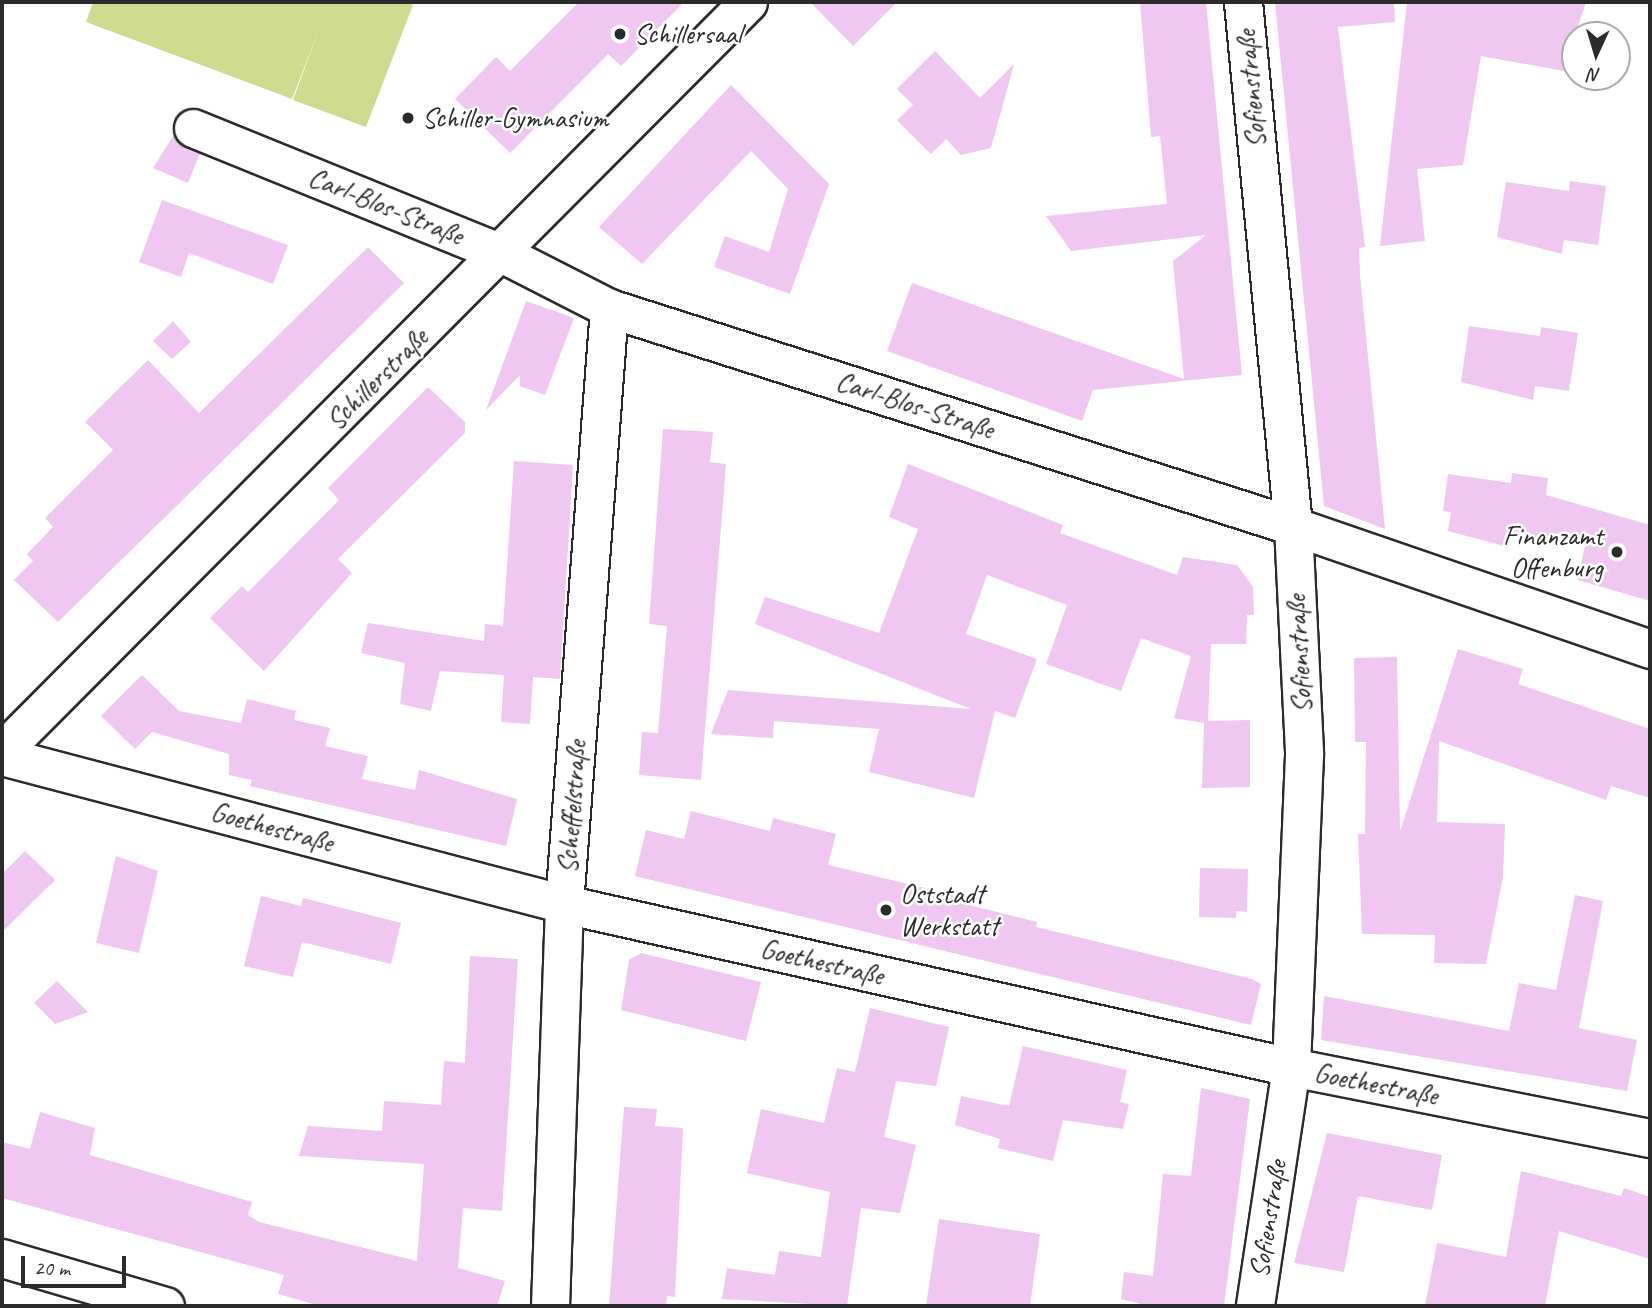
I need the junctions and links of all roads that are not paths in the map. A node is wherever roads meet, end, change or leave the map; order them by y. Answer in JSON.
{"nodes":[{"id":1,"x":748,"y":2,"type":"edge"},
{"id":2,"x":1243,"y":2,"type":"edge"},
{"id":3,"x":193,"y":128,"type":"dead end"},
{"id":4,"x":503,"y":254,"type":"junction"},
{"id":5,"x":609,"y":308,"type":"junction"},
{"id":6,"x":1293,"y":526,"type":"junction"},
{"id":7,"x":1650,"y":649,"type":"edge"},
{"id":8,"x":2,"y":753,"type":"edge"},
{"id":9,"x":564,"y":904,"type":"junction"},
{"id":10,"x":1291,"y":1067,"type":"junction"},
{"id":11,"x":1650,"y":1138,"type":"edge"},
{"id":12,"x":2,"y":1258,"type":"edge"},
{"id":13,"x":165,"y":1306,"type":"edge"},
{"id":14,"x":550,"y":1306,"type":"edge"},
{"id":15,"x":1255,"y":1306,"type":"edge"}],
"edges":[{"from":1,"to":4,"type":"street","name":"Schillerstraße"},
{"from":2,"to":6,"type":"street","name":"Sofienstraße"},
{"from":3,"to":4,"type":"street","name":"Carl-Blos-Straße"},
{"from":4,"to":5,"type":"street","name":"Carl-Blos-Straße"},
{"from":4,"to":8,"type":"street","name":"Schillerstraße"},
{"from":5,"to":6,"type":"street","name":"Carl-Blos-Straße"},
{"from":5,"to":9,"type":"street","name":"Scheffelstraße"},
{"from":6,"to":7,"type":"street","name":"Carl-Blos-Straße"},
{"from":6,"to":10,"type":"street","name":"Sofienstraße"},
{"from":8,"to":9,"type":"street","name":"Goethestraße"},
{"from":9,"to":10,"type":"street","name":"Goethestraße"},
{"from":9,"to":14,"type":"street","name":"Scheffelstraße"},
{"from":10,"to":11,"type":"street","name":"Goethestraße"},
{"from":10,"to":15,"type":"street","name":"Sofienstraße"},
{"from":12,"to":13,"type":"street"}]}
